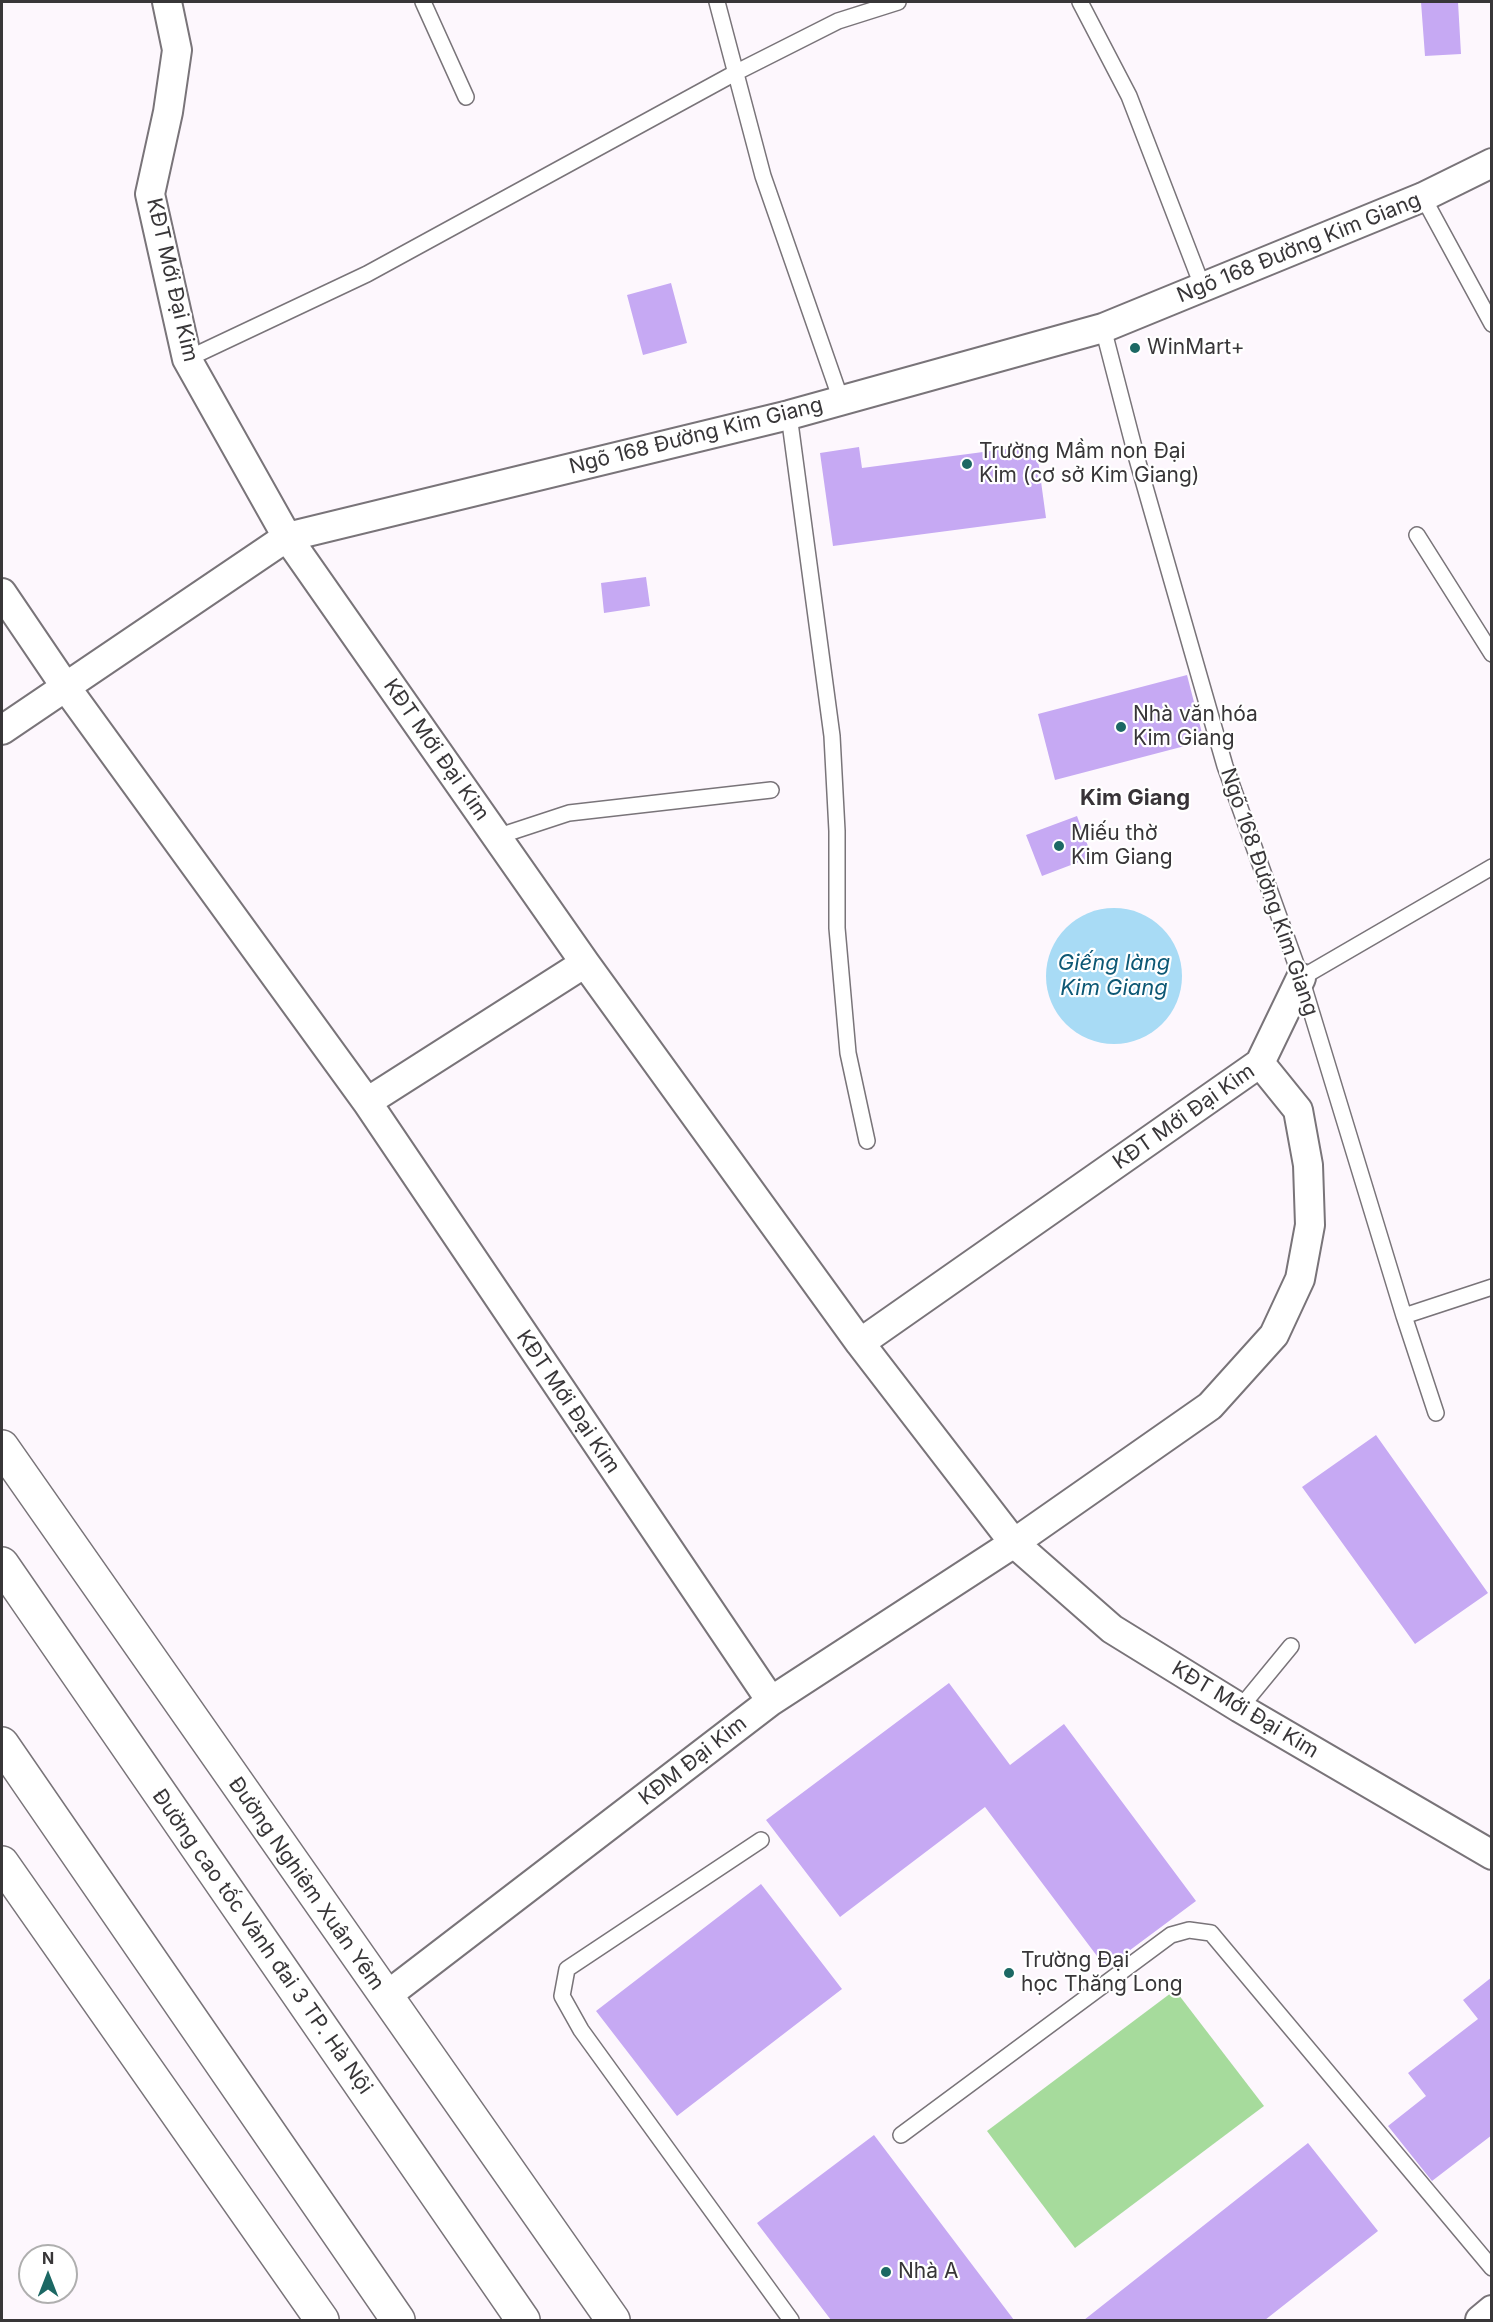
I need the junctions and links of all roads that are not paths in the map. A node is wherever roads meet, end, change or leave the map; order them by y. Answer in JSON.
{"nodes":[{"id":1,"x":167,"y":2,"type":"edge"},
{"id":2,"x":423,"y":2,"type":"edge"},
{"id":3,"x":717,"y":2,"type":"edge"},
{"id":4,"x":898,"y":2,"type":"edge"},
{"id":5,"x":1080,"y":2,"type":"edge"},
{"id":6,"x":735,"y":73,"type":"junction"},
{"id":7,"x":466,"y":97,"type":"dead end"},
{"id":8,"x":1491,"y":163,"type":"edge"},
{"id":9,"x":1423,"y":197,"type":"junction"},
{"id":10,"x":1203,"y":288,"type":"junction"},
{"id":11,"x":1491,"y":324,"type":"edge"},
{"id":12,"x":1103,"y":328,"type":"junction"},
{"id":13,"x":186,"y":359,"type":"junction"},
{"id":14,"x":841,"y":400,"type":"junction"},
{"id":15,"x":789,"y":414,"type":"junction"},
{"id":16,"x":1418,"y":535,"type":"dead end"},
{"id":17,"x":287,"y":537,"type":"junction"},
{"id":18,"x":2,"y":593,"type":"edge"},
{"id":19,"x":1491,"y":654,"type":"edge"},
{"id":20,"x":65,"y":686,"type":"junction"},
{"id":21,"x":2,"y":730,"type":"edge"},
{"id":22,"x":771,"y":790,"type":"dead end"},
{"id":23,"x":496,"y":837,"type":"junction"},
{"id":24,"x":1491,"y":867,"type":"edge"},
{"id":25,"x":585,"y":963,"type":"junction"},
{"id":26,"x":1301,"y":978,"type":"junction"},
{"id":27,"x":1260,"y":1063,"type":"junction"},
{"id":28,"x":367,"y":1102,"type":"junction"},
{"id":29,"x":867,"y":1141,"type":"dead end"},
{"id":30,"x":1491,"y":1287,"type":"edge"},
{"id":31,"x":1404,"y":1316,"type":"junction"},
{"id":32,"x":860,"y":1343,"type":"junction"},
{"id":33,"x":1436,"y":1413,"type":"dead end"},
{"id":34,"x":2,"y":1447,"type":"edge"},
{"id":35,"x":1014,"y":1543,"type":"junction"},
{"id":36,"x":2,"y":1564,"type":"edge"},
{"id":37,"x":1291,"y":1646,"type":"dead end"},
{"id":38,"x":771,"y":1701,"type":"junction"},
{"id":39,"x":1240,"y":1708,"type":"junction"},
{"id":40,"x":2,"y":1744,"type":"edge"},
{"id":41,"x":761,"y":1840,"type":"dead end"},
{"id":42,"x":1491,"y":1855,"type":"edge"},
{"id":43,"x":2,"y":1863,"type":"edge"},
{"id":44,"x":385,"y":1997,"type":"junction"},
{"id":45,"x":901,"y":2135,"type":"dead end"},
{"id":46,"x":1491,"y":2268,"type":"edge"},
{"id":47,"x":1491,"y":2310,"type":"edge"},
{"id":48,"x":322,"y":2320,"type":"edge"},
{"id":49,"x":398,"y":2320,"type":"edge"},
{"id":50,"x":523,"y":2320,"type":"edge"},
{"id":51,"x":613,"y":2320,"type":"edge"},
{"id":52,"x":791,"y":2320,"type":"edge"},
{"id":53,"x":1479,"y":2320,"type":"edge"}],
"edges":[{"from":1,"to":13,"type":"street","name":"KĐT Mới Đại Kim"},
{"from":2,"to":7,"type":"lane"},
{"from":3,"to":6,"type":"lane"},
{"from":4,"to":6,"type":"lane"},
{"from":5,"to":10,"type":"lane"},
{"from":6,"to":13,"type":"lane"},
{"from":6,"to":14,"type":"lane"},
{"from":8,"to":9,"type":"street","name":"Ngõ 168 Đường Kim Giang"},
{"from":9,"to":10,"type":"street","name":"Ngõ 168 Đường Kim Giang"},
{"from":9,"to":11,"type":"lane"},
{"from":10,"to":12,"type":"street","name":"Ngõ 168 Đường Kim Giang"},
{"from":12,"to":14,"type":"street","name":"Ngõ 168 Đường Kim Giang"},
{"from":12,"to":26,"type":"lane","name":"Ngõ 168 Đường Kim Giang"},
{"from":13,"to":17,"type":"street","name":"KĐT Mới Đại Kim"},
{"from":14,"to":15,"type":"street","name":"Ngõ 168 Đường Kim Giang"},
{"from":15,"to":17,"type":"street","name":"Ngõ 168 Đường Kim Giang"},
{"from":15,"to":29,"type":"lane"},
{"from":16,"to":19,"type":"lane"},
{"from":17,"to":20,"type":"street"},
{"from":17,"to":23,"type":"street","name":"KĐT Mới Đại Kim"},
{"from":18,"to":20,"type":"street","name":"KĐT Mới Đại Kim"},
{"from":20,"to":21,"type":"street"},
{"from":20,"to":28,"type":"street","name":"KĐT Mới Đại Kim"},
{"from":22,"to":23,"type":"lane"},
{"from":23,"to":25,"type":"street","name":"KĐT Mới Đại Kim"},
{"from":24,"to":26,"type":"lane"},
{"from":25,"to":28,"type":"street"},
{"from":25,"to":32,"type":"street","name":"KĐT Mới Đại Kim"},
{"from":26,"to":27,"type":"street"},
{"from":26,"to":31,"type":"lane","name":"Ngõ 168 Đường Kim Giang"},
{"from":27,"to":32,"type":"street","name":"KĐT Mới Đại Kim"},
{"from":27,"to":35,"type":"street","name":"KĐT Mới Đại Kim"},
{"from":28,"to":38,"type":"street","name":"KĐT Mới Đại Kim"},
{"from":30,"to":31,"type":"lane"},
{"from":31,"to":33,"type":"lane","name":"Ngõ 168 Đường Kim Giang"},
{"from":32,"to":35,"type":"street","name":"KĐT Mới Đại Kim"},
{"from":34,"to":44,"type":"main road","name":"Đường Nghiêm Xuân Yêm"},
{"from":35,"to":38,"type":"street","name":"KĐM Đại Kim"},
{"from":35,"to":39,"type":"street","name":"KĐT Mới Đại Kim"},
{"from":36,"to":50,"type":"main road","name":"Đường cao tốc Vành đai 3 TP. Hà Nội"},
{"from":37,"to":39,"type":"lane"},
{"from":38,"to":44,"type":"street","name":"KĐM Đại Kim"},
{"from":39,"to":42,"type":"street","name":"KĐT Mới Đại Kim"},
{"from":40,"to":49,"type":"main road"},
{"from":41,"to":52,"type":"lane"},
{"from":43,"to":48,"type":"main road"},
{"from":44,"to":51,"type":"main road","name":"Đường Nghiêm Xuân Yêm"},
{"from":45,"to":46,"type":"lane"},
{"from":47,"to":53,"type":"street"}]}
